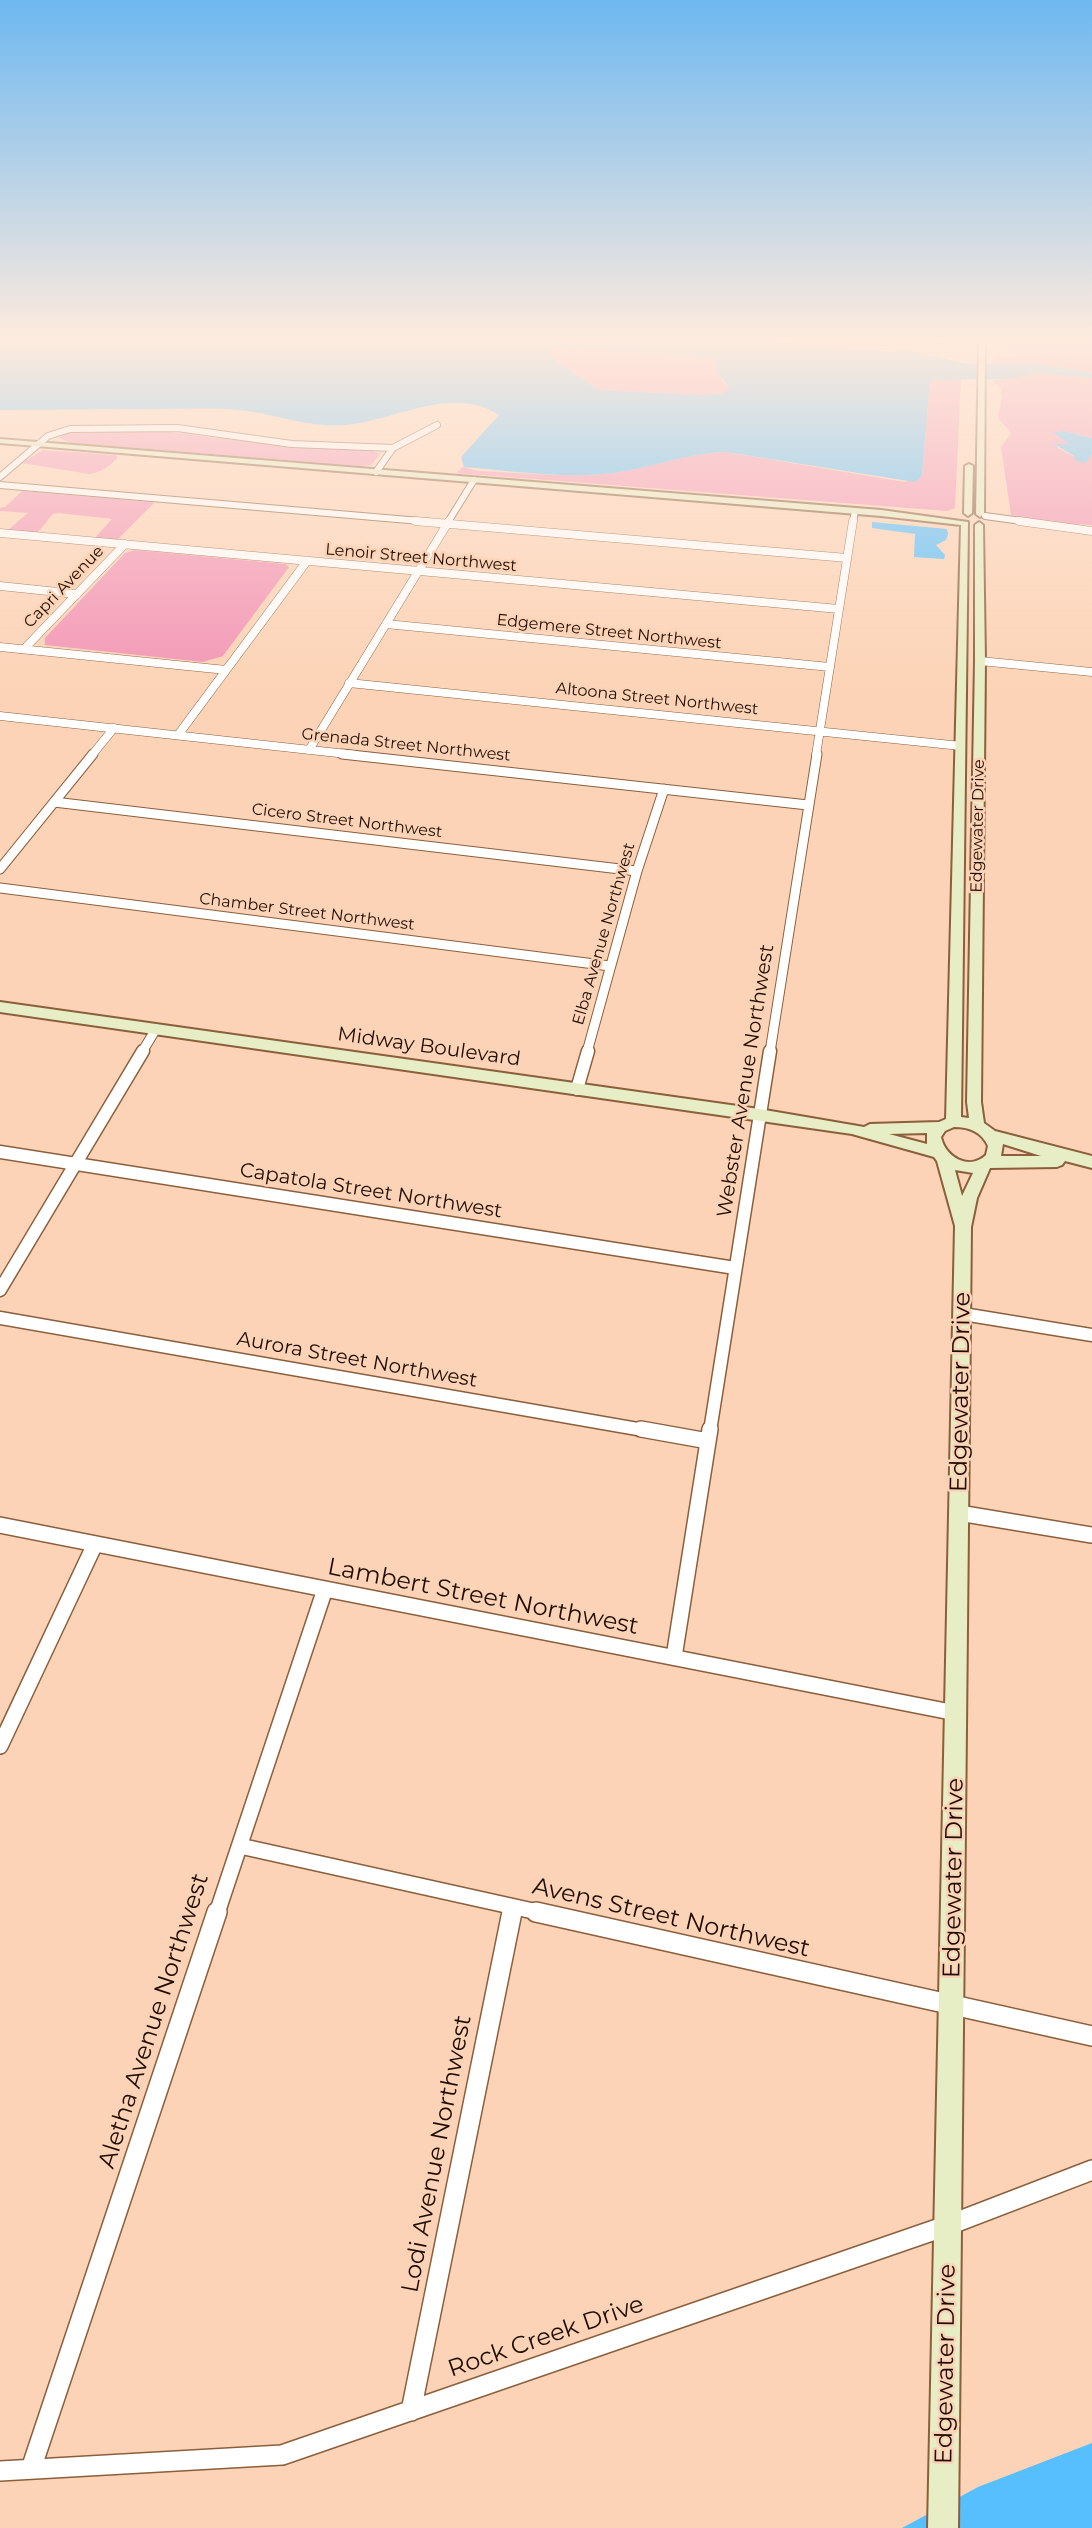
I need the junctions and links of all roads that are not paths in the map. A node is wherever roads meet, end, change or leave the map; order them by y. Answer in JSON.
{"nodes":[{"id":1,"x":24,"y":457,"type":"edge"},
{"id":2,"x":195,"y":457,"type":"edge"},
{"id":3,"x":387,"y":457,"type":"edge"},
{"id":4,"x":969,"y":457,"type":"dead end"},
{"id":5,"x":981,"y":457,"type":"edge"},
{"id":6,"x":376,"y":472,"type":"junction"},
{"id":7,"x":0,"y":477,"type":"edge"},
{"id":8,"x":474,"y":480,"type":"junction"},
{"id":9,"x":0,"y":485,"type":"edge"},
{"id":10,"x":855,"y":511,"type":"junction"},
{"id":11,"x":965,"y":518,"type":"junction"},
{"id":12,"x":982,"y":520,"type":"junction"},
{"id":13,"x":447,"y":524,"type":"junction"},
{"id":14,"x":1092,"y":531,"type":"edge"},
{"id":15,"x":0,"y":533,"type":"edge"},
{"id":16,"x":125,"y":544,"type":"junction"},
{"id":17,"x":847,"y":558,"type":"junction"},
{"id":18,"x":307,"y":561,"type":"junction"},
{"id":19,"x":418,"y":571,"type":"junction"},
{"id":20,"x":0,"y":586,"type":"edge"},
{"id":21,"x":77,"y":594,"type":"junction"},
{"id":22,"x":839,"y":609,"type":"junction"},
{"id":23,"x":386,"y":624,"type":"junction"},
{"id":24,"x":0,"y":647,"type":"edge"},
{"id":25,"x":24,"y":649,"type":"junction"},
{"id":26,"x":980,"y":661,"type":"junction"},
{"id":27,"x":830,"y":667,"type":"junction"},
{"id":28,"x":226,"y":670,"type":"junction"},
{"id":29,"x":1092,"y":672,"type":"edge"},
{"id":30,"x":350,"y":683,"type":"junction"},
{"id":31,"x":0,"y":716,"type":"edge"},
{"id":32,"x":114,"y":728,"type":"junction"},
{"id":33,"x":820,"y":731,"type":"junction"},
{"id":34,"x":178,"y":735,"type":"junction"},
{"id":35,"x":962,"y":746,"type":"junction"},
{"id":36,"x":309,"y":750,"type":"junction"},
{"id":37,"x":663,"y":789,"type":"junction"},
{"id":38,"x":54,"y":802,"type":"junction"},
{"id":39,"x":808,"y":805,"type":"junction"},
{"id":40,"x":0,"y":869,"type":"edge"},
{"id":41,"x":637,"y":871,"type":"junction"},
{"id":42,"x":0,"y":888,"type":"edge"},
{"id":43,"x":610,"y":966,"type":"junction"},
{"id":44,"x":0,"y":1007,"type":"edge"},
{"id":45,"x":156,"y":1029,"type":"junction"},
{"id":46,"x":577,"y":1089,"type":"junction"},
{"id":47,"x":759,"y":1114,"type":"junction"},
{"id":48,"x":946,"y":1124,"type":"junction"},
{"id":49,"x":852,"y":1129,"type":"junction"},
{"id":50,"x":984,"y":1130,"type":"junction"},
{"id":51,"x":0,"y":1152,"type":"edge"},
{"id":52,"x":941,"y":1156,"type":"junction"},
{"id":53,"x":1091,"y":1162,"type":"edge"},
{"id":54,"x":987,"y":1163,"type":"junction"},
{"id":55,"x":75,"y":1164,"type":"junction"},
{"id":56,"x":963,"y":1227,"type":"junction"},
{"id":57,"x":735,"y":1268,"type":"junction"},
{"id":58,"x":0,"y":1290,"type":"edge"},
{"id":59,"x":963,"y":1314,"type":"junction"},
{"id":60,"x":0,"y":1318,"type":"edge"},
{"id":61,"x":1092,"y":1335,"type":"edge"},
{"id":62,"x":708,"y":1441,"type":"junction"},
{"id":63,"x":959,"y":1513,"type":"junction"},
{"id":64,"x":0,"y":1525,"type":"edge"},
{"id":65,"x":1092,"y":1535,"type":"edge"},
{"id":66,"x":94,"y":1544,"type":"junction"},
{"id":67,"x":325,"y":1589,"type":"junction"},
{"id":68,"x":674,"y":1657,"type":"junction"},
{"id":69,"x":956,"y":1713,"type":"junction"},
{"id":70,"x":0,"y":1746,"type":"edge"},
{"id":71,"x":240,"y":1846,"type":"junction"},
{"id":72,"x":513,"y":1907,"type":"junction"},
{"id":73,"x":952,"y":2006,"type":"junction"},
{"id":74,"x":1092,"y":2036,"type":"edge"},
{"id":75,"x":1092,"y":2170,"type":"edge"},
{"id":76,"x":949,"y":2225,"type":"junction"},
{"id":77,"x":411,"y":2411,"type":"junction"},
{"id":78,"x":31,"y":2469,"type":"junction"},
{"id":79,"x":0,"y":2471,"type":"edge"},
{"id":80,"x":943,"y":2528,"type":"edge"}],
"edges":[{"from":1,"to":7,"type":"street"},
{"from":2,"to":6,"type":"street"},
{"from":3,"to":6,"type":"street"},
{"from":4,"to":11,"type":"street","name":"Edgewater Drive"},
{"from":5,"to":12,"type":"street","name":"Edgewater Drive"},
{"from":6,"to":8,"type":"street"},
{"from":8,"to":10,"type":"street"},
{"from":8,"to":13,"type":"street"},
{"from":9,"to":13,"type":"street"},
{"from":10,"to":11,"type":"street"},
{"from":10,"to":17,"type":"street","name":"Webster Avenue Northwest"},
{"from":11,"to":12,"type":"street"},
{"from":11,"to":35,"type":"street","name":"Edgewater Drive"},
{"from":12,"to":14,"type":"street"},
{"from":12,"to":26,"type":"street","name":"Edgewater Drive"},
{"from":13,"to":17,"type":"street"},
{"from":13,"to":19,"type":"street"},
{"from":15,"to":16,"type":"street","name":"Lenoir Street Northwest"},
{"from":16,"to":18,"type":"street","name":"Lenoir Street Northwest"},
{"from":16,"to":21,"type":"street","name":"Capri Avenue"},
{"from":17,"to":22,"type":"street","name":"Webster Avenue Northwest"},
{"from":18,"to":19,"type":"street","name":"Lenoir Street Northwest"},
{"from":18,"to":28,"type":"street"},
{"from":19,"to":22,"type":"street","name":"Lenoir Street Northwest"},
{"from":19,"to":23,"type":"street"},
{"from":20,"to":21,"type":"street"},
{"from":21,"to":25,"type":"street","name":"Capri Avenue"},
{"from":22,"to":27,"type":"street","name":"Webster Avenue Northwest"},
{"from":23,"to":27,"type":"street","name":"Edgemere Street Northwest"},
{"from":23,"to":30,"type":"street"},
{"from":24,"to":25,"type":"street"},
{"from":25,"to":28,"type":"street"},
{"from":26,"to":29,"type":"street"},
{"from":26,"to":50,"type":"street","name":"Edgewater Drive"},
{"from":27,"to":33,"type":"street","name":"Webster Avenue Northwest"},
{"from":28,"to":34,"type":"street"},
{"from":30,"to":33,"type":"street","name":"Altoona Street Northwest"},
{"from":30,"to":36,"type":"street"},
{"from":31,"to":32,"type":"street","name":"Grenada Street Northwest"},
{"from":32,"to":34,"type":"street","name":"Grenada Street Northwest"},
{"from":32,"to":38,"type":"street"},
{"from":33,"to":35,"type":"street","name":"Altoona Street Northwest"},
{"from":33,"to":39,"type":"street","name":"Webster Avenue Northwest"},
{"from":34,"to":36,"type":"street","name":"Grenada Street Northwest"},
{"from":35,"to":48,"type":"street","name":"Edgewater Drive"},
{"from":36,"to":37,"type":"street","name":"Grenada Street Northwest"},
{"from":37,"to":39,"type":"street","name":"Grenada Street Northwest"},
{"from":37,"to":41,"type":"street","name":"Elba Avenue Northwest"},
{"from":38,"to":40,"type":"street"},
{"from":38,"to":41,"type":"street","name":"Cicero Street Northwest"},
{"from":39,"to":47,"type":"street","name":"Webster Avenue Northwest"},
{"from":41,"to":43,"type":"street","name":"Elba Avenue Northwest"},
{"from":42,"to":43,"type":"street","name":"Chamber Street Northwest"},
{"from":43,"to":46,"type":"street","name":"Elba Avenue Northwest"},
{"from":44,"to":45,"type":"street","name":"Midway Boulevard"},
{"from":45,"to":46,"type":"street","name":"Midway Boulevard"},
{"from":45,"to":55,"type":"street"},
{"from":46,"to":47,"type":"street","name":"Midway Boulevard"},
{"from":47,"to":49,"type":"street","name":"Midway Boulevard"},
{"from":47,"to":57,"type":"street","name":"Webster Avenue Northwest"},
{"from":48,"to":49,"type":"street","name":"Midway Boulevard"},
{"from":48,"to":50,"type":"street"},
{"from":48,"to":52,"type":"street"},
{"from":49,"to":52,"type":"street","name":"Midway Boulevard"},
{"from":50,"to":53,"type":"street"},
{"from":50,"to":54,"type":"street"},
{"from":51,"to":55,"type":"street","name":"Capatola Street Northwest"},
{"from":52,"to":54,"type":"street"},
{"from":52,"to":56,"type":"street","name":"Edgewater Drive"},
{"from":53,"to":54,"type":"street"},
{"from":54,"to":56,"type":"street","name":"Edgewater Drive"},
{"from":55,"to":57,"type":"street","name":"Capatola Street Northwest"},
{"from":55,"to":58,"type":"street"},
{"from":56,"to":59,"type":"street","name":"Edgewater Drive"},
{"from":57,"to":62,"type":"street","name":"Webster Avenue Northwest"},
{"from":59,"to":61,"type":"street"},
{"from":59,"to":63,"type":"street","name":"Edgewater Drive"},
{"from":60,"to":62,"type":"street","name":"Aurora Street Northwest"},
{"from":62,"to":68,"type":"street","name":"Webster Avenue Northwest"},
{"from":63,"to":65,"type":"street"},
{"from":63,"to":69,"type":"street","name":"Edgewater Drive"},
{"from":64,"to":66,"type":"street","name":"Lambert Street Northwest"},
{"from":66,"to":67,"type":"street","name":"Lambert Street Northwest"},
{"from":66,"to":70,"type":"street"},
{"from":67,"to":68,"type":"street","name":"Lambert Street Northwest"},
{"from":67,"to":71,"type":"street","name":"Aletha Avenue Northwest"},
{"from":68,"to":69,"type":"street","name":"Lambert Street Northwest"},
{"from":69,"to":73,"type":"street","name":"Edgewater Drive"},
{"from":71,"to":72,"type":"street","name":"Avens Street Northwest"},
{"from":71,"to":78,"type":"street","name":"Aletha Avenue Northwest"},
{"from":72,"to":73,"type":"street","name":"Avens Street Northwest"},
{"from":72,"to":77,"type":"street","name":"Lodi Avenue Northwest"},
{"from":73,"to":74,"type":"street","name":"Avens Street Northwest"},
{"from":73,"to":76,"type":"street","name":"Edgewater Drive"},
{"from":75,"to":76,"type":"street","name":"Rock Creek Drive"},
{"from":76,"to":77,"type":"street","name":"Rock Creek Drive"},
{"from":76,"to":80,"type":"street","name":"Edgewater Drive"},
{"from":77,"to":78,"type":"street","name":"Rock Creek Drive"},
{"from":78,"to":79,"type":"street","name":"Rock Creek Drive"}]}
